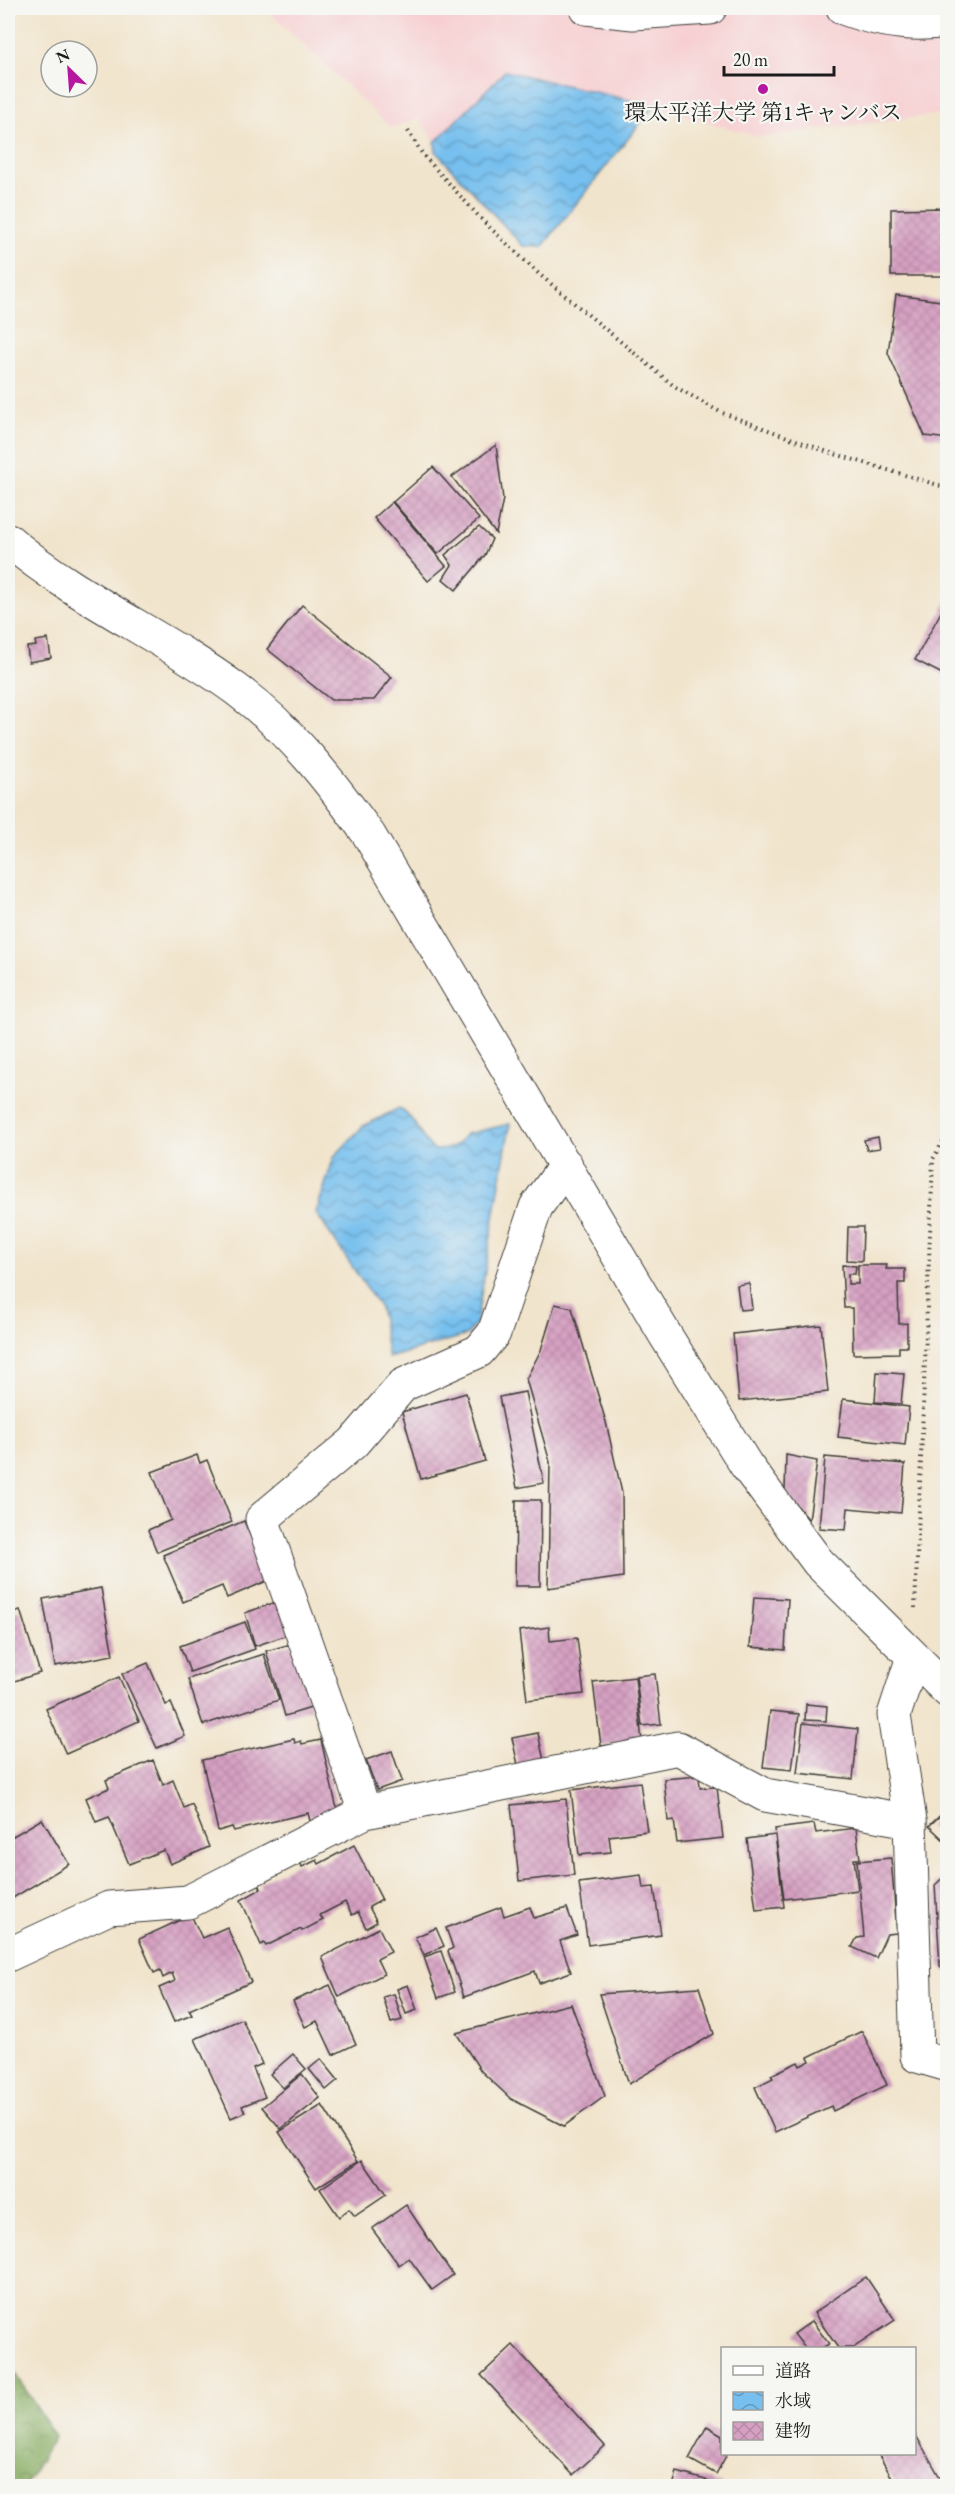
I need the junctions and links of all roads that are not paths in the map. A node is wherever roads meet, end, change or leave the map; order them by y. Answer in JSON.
{"nodes":[{"id":1,"x":586,"y":8,"type":"edge"},
{"id":2,"x":710,"y":8,"type":"edge"},
{"id":3,"x":843,"y":8,"type":"edge"},
{"id":4,"x":948,"y":21,"type":"edge"},
{"id":5,"x":8,"y":540,"type":"edge"},
{"id":6,"x":566,"y":1165,"type":"junction"},
{"id":7,"x":935,"y":1672,"type":"edge"},
{"id":8,"x":365,"y":1812,"type":"junction"},
{"id":9,"x":910,"y":1821,"type":"junction"},
{"id":10,"x":8,"y":1955,"type":"edge"},
{"id":11,"x":948,"y":2065,"type":"edge"}],
"edges":[{"from":1,"to":2,"type":"street"},
{"from":3,"to":4,"type":"street"},
{"from":5,"to":6,"type":"street"},
{"from":6,"to":7,"type":"street"},
{"from":6,"to":8,"type":"street"},
{"from":7,"to":9,"type":"street"},
{"from":8,"to":9,"type":"street"},
{"from":8,"to":10,"type":"street"},
{"from":9,"to":11,"type":"street"}]}
